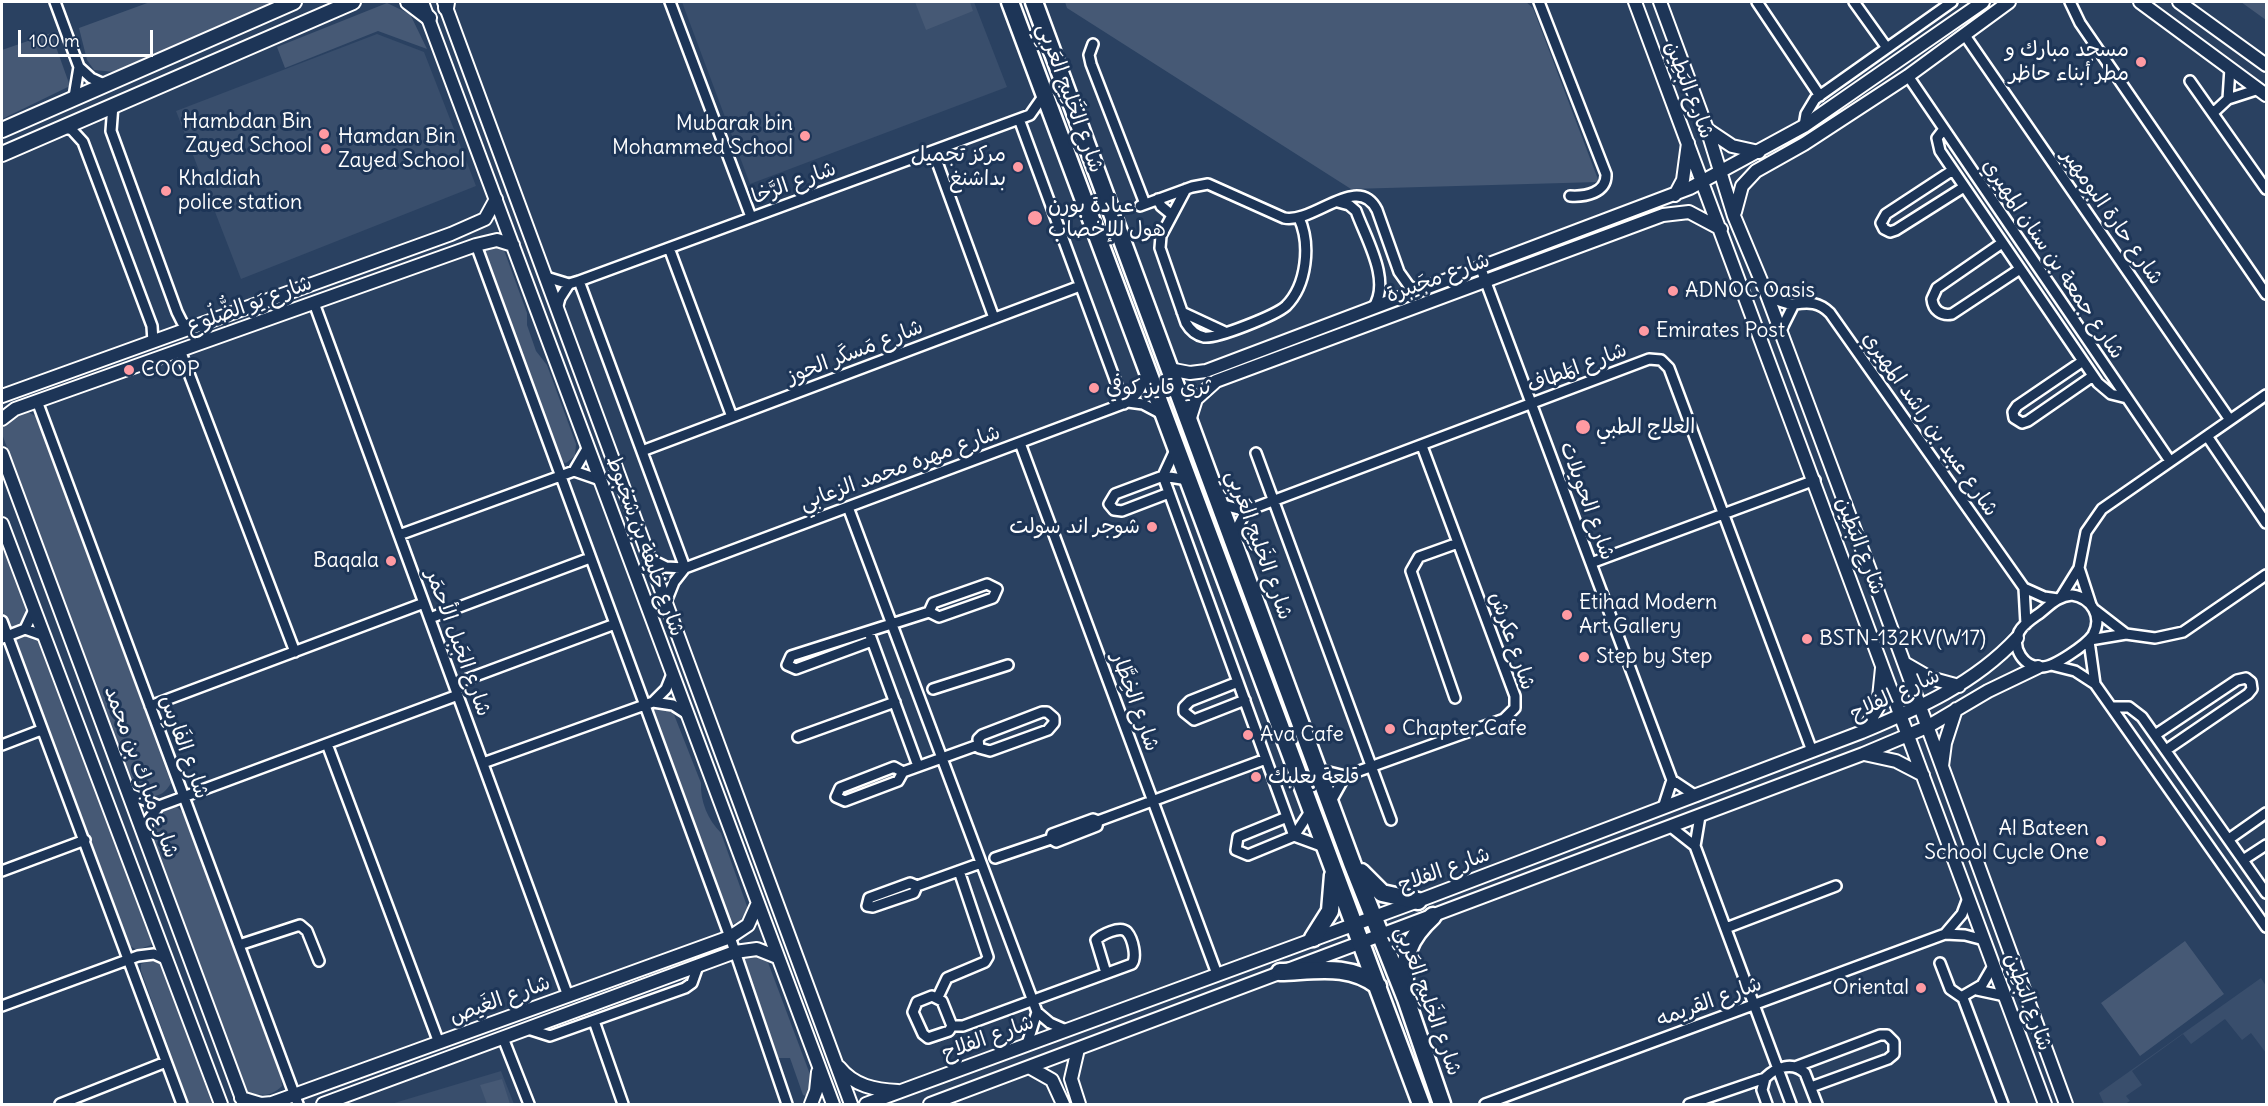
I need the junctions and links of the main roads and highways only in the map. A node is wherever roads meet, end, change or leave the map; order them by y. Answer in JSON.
{"nodes":[{"id":1,"x":294,"y":2,"type":"edge"},
{"id":2,"x":353,"y":2,"type":"edge"},
{"id":3,"x":408,"y":2,"type":"edge"},
{"id":4,"x":422,"y":2,"type":"edge"},
{"id":5,"x":1010,"y":2,"type":"edge"},
{"id":6,"x":1034,"y":2,"type":"edge"},
{"id":7,"x":1635,"y":2,"type":"edge"},
{"id":8,"x":1660,"y":2,"type":"edge"},
{"id":9,"x":1983,"y":2,"type":"edge"},
{"id":10,"x":2009,"y":2,"type":"edge"},
{"id":11,"x":2140,"y":2,"type":"edge"},
{"id":12,"x":2179,"y":2,"type":"edge"},
{"id":13,"x":445,"y":4,"type":"edge"},
{"id":14,"x":1997,"y":5,"type":"edge"},
{"id":15,"x":429,"y":18,"type":"junction"},
{"id":16,"x":1908,"y":55,"type":"junction"},
{"id":17,"x":2266,"y":65,"type":"edge"},
{"id":18,"x":1908,"y":76,"type":"junction"},
{"id":19,"x":2263,"y":92,"type":"edge"},
{"id":20,"x":1707,"y":129,"type":"junction"},
{"id":21,"x":2,"y":130,"type":"edge"},
{"id":22,"x":1688,"y":142,"type":"junction"},
{"id":23,"x":1760,"y":152,"type":"junction"},
{"id":24,"x":2,"y":154,"type":"edge"},
{"id":25,"x":1766,"y":166,"type":"junction"},
{"id":26,"x":1720,"y":172,"type":"junction"},
{"id":27,"x":1703,"y":181,"type":"junction"},
{"id":28,"x":1676,"y":195,"type":"junction"},
{"id":29,"x":496,"y":199,"type":"junction"},
{"id":30,"x":1734,"y":216,"type":"junction"},
{"id":31,"x":1721,"y":229,"type":"junction"},
{"id":32,"x":459,"y":230,"type":"junction"},
{"id":33,"x":513,"y":245,"type":"junction"},
{"id":34,"x":420,"y":265,"type":"junction"},
{"id":35,"x":1483,"y":275,"type":"junction"},
{"id":36,"x":1169,"y":369,"type":"junction"},
{"id":37,"x":2,"y":396,"type":"edge"},
{"id":38,"x":2,"y":419,"type":"edge"},
{"id":39,"x":1189,"y":422,"type":"junction"},
{"id":40,"x":2,"y":454,"type":"edge"},
{"id":41,"x":2,"y":524,"type":"edge"},
{"id":42,"x":2017,"y":638,"type":"road end"},
{"id":43,"x":1882,"y":660,"type":"junction"},
{"id":44,"x":1904,"y":663,"type":"junction"},
{"id":45,"x":2045,"y":666,"type":"road end"},
{"id":46,"x":1959,"y":686,"type":"junction"},
{"id":47,"x":1920,"y":707,"type":"junction"},
{"id":48,"x":1956,"y":709,"type":"junction"},
{"id":49,"x":1902,"y":715,"type":"junction"},
{"id":50,"x":1927,"y":727,"type":"junction"},
{"id":51,"x":1862,"y":732,"type":"junction"},
{"id":52,"x":1908,"y":735,"type":"junction"},
{"id":53,"x":1863,"y":754,"type":"junction"},
{"id":54,"x":1942,"y":771,"type":"junction"},
{"id":55,"x":1923,"y":775,"type":"junction"},
{"id":56,"x":1352,"y":863,"type":"junction"},
{"id":57,"x":1334,"y":868,"type":"junction"},
{"id":58,"x":1418,"y":901,"type":"junction"},
{"id":59,"x":758,"y":905,"type":"junction"},
{"id":60,"x":1373,"y":916,"type":"junction"},
{"id":61,"x":1433,"y":916,"type":"junction"},
{"id":62,"x":1354,"y":923,"type":"junction"},
{"id":63,"x":1381,"y":936,"type":"junction"},
{"id":64,"x":1313,"y":938,"type":"junction"},
{"id":65,"x":1362,"y":942,"type":"junction"},
{"id":66,"x":777,"y":957,"type":"junction"},
{"id":67,"x":1280,"y":972,"type":"junction"},
{"id":68,"x":1378,"y":986,"type":"junction"},
{"id":69,"x":1406,"y":999,"type":"junction"},
{"id":70,"x":1078,"y":1049,"type":"junction"},
{"id":71,"x":836,"y":1063,"type":"junction"},
{"id":72,"x":1029,"y":1067,"type":"junction"},
{"id":73,"x":818,"y":1068,"type":"junction"},
{"id":74,"x":902,"y":1091,"type":"junction"},
{"id":75,"x":296,"y":1100,"type":"edge"},
{"id":76,"x":242,"y":1101,"type":"edge"},
{"id":77,"x":1419,"y":1102,"type":"edge"},
{"id":78,"x":221,"y":1104,"type":"edge"},
{"id":79,"x":322,"y":1104,"type":"edge"},
{"id":80,"x":811,"y":1104,"type":"edge"},
{"id":81,"x":833,"y":1104,"type":"edge"},
{"id":82,"x":851,"y":1104,"type":"edge"},
{"id":83,"x":866,"y":1104,"type":"edge"},
{"id":84,"x":930,"y":1104,"type":"edge"},
{"id":85,"x":1063,"y":1104,"type":"edge"},
{"id":86,"x":1079,"y":1104,"type":"edge"},
{"id":87,"x":1443,"y":1104,"type":"edge"},
{"id":88,"x":2045,"y":1104,"type":"edge"},
{"id":89,"x":2066,"y":1104,"type":"edge"}],
"edges":[{"from":1,"to":21,"type":"main road"},
{"from":2,"to":24,"type":"main road"},
{"from":3,"to":15,"type":"main road"},
{"from":4,"to":15,"type":"main road","name":"شارع خليفة بن شخبوط"},
{"from":5,"to":57,"type":"highway","name":"شارع الخَلِيج العَربِي"},
{"from":6,"to":36,"type":"highway","name":"شارع الخَلِيج العَربِي"},
{"from":7,"to":22,"type":"main road","name":"شارع البَطِين"},
{"from":8,"to":20,"type":"main road","name":"شارع البَطِين"},
{"from":9,"to":16,"type":"main road","name":"شارع مجَيبرة"},
{"from":10,"to":14,"type":"main road"},
{"from":11,"to":19,"type":"main road"},
{"from":12,"to":17,"type":"main road"},
{"from":13,"to":71,"type":"main road","name":"شارع خليفة بن شخبوط"},
{"from":14,"to":18,"type":"main road"},
{"from":15,"to":29,"type":"main road","name":"شارع خليفة بن شخبوط"},
{"from":16,"to":18,"type":"main road"},
{"from":16,"to":23,"type":"main road","name":"شارع مجَيبرة"},
{"from":18,"to":25,"type":"main road"},
{"from":20,"to":23,"type":"main road"},
{"from":20,"to":26,"type":"main road","name":"شارع البَطِين"},
{"from":22,"to":27,"type":"main road","name":"شارع البَطِين"},
{"from":22,"to":28,"type":"main road"},
{"from":23,"to":25,"type":"main road"},
{"from":23,"to":26,"type":"main road","name":"شارع مجَيبرة"},
{"from":25,"to":30,"type":"main road"},
{"from":26,"to":27,"type":"main road","name":"شارع مجَيبرة"},
{"from":26,"to":30,"type":"main road","name":"شارع البَطِين"},
{"from":27,"to":28,"type":"main road","name":"شارع مجَيبرة"},
{"from":27,"to":31,"type":"main road","name":"شارع البَطِين"},
{"from":28,"to":35,"type":"main road","name":"شارع مجَيبرة"},
{"from":29,"to":32,"type":"main road","name":"شارع يَو الضُّلُوع"},
{"from":29,"to":33,"type":"main road","name":"شارع خليفة بن شخبوط"},
{"from":30,"to":44,"type":"main road","name":"شارع البَطِين"},
{"from":31,"to":35,"type":"main road","name":"شارع مجَيبرة"},
{"from":31,"to":43,"type":"main road","name":"شارع البَطِين"},
{"from":32,"to":34,"type":"main road"},
{"from":32,"to":37,"type":"main road","name":"شارع يَو الضُّلُوع"},
{"from":33,"to":34,"type":"main road","name":"شارع يَو الضُّلُوع"},
{"from":33,"to":59,"type":"main road","name":"شارع خليفة بن شخبوط"},
{"from":34,"to":38,"type":"main road","name":"شارع يَو الضُّلُوع"},
{"from":35,"to":36,"type":"main road","name":"شارع مجَيبرة"},
{"from":35,"to":39,"type":"main road","name":"شارع مجَيبرة"},
{"from":36,"to":39,"type":"highway","name":"شارع الخَلِيج العَربِي"},
{"from":39,"to":56,"type":"highway","name":"شارع الخَلِيج العَربِي"},
{"from":40,"to":76,"type":"main road","name":"شارع مبارك بن محمد"},
{"from":41,"to":78,"type":"main road","name":"شارع مبارك بن محمد"},
{"from":42,"to":46,"type":"main road","name":"شارع الفلاح"},
{"from":43,"to":49,"type":"main road","name":"شارع البَطِين"},
{"from":43,"to":51,"type":"main road"},
{"from":44,"to":46,"type":"main road"},
{"from":44,"to":47,"type":"main road","name":"شارع البَطِين"},
{"from":45,"to":48,"type":"main road","name":"شارع الفلاح"},
{"from":46,"to":47,"type":"main road","name":"شارع الفلاح"},
{"from":47,"to":49,"type":"main road","name":"شارع الفلاح"},
{"from":47,"to":50,"type":"main road","name":"شارع البَطِين"},
{"from":48,"to":50,"type":"main road","name":"شارع الفلاح"},
{"from":48,"to":54,"type":"main road"},
{"from":49,"to":51,"type":"main road","name":"شارع الفلاح"},
{"from":49,"to":52,"type":"main road","name":"شارع البَطِين"},
{"from":50,"to":52,"type":"main road","name":"شارع الفلاح"},
{"from":50,"to":54,"type":"main road","name":"شارع البَطِين"},
{"from":51,"to":58,"type":"main road","name":"شارع الفلاح"},
{"from":52,"to":53,"type":"main road","name":"شارع الفلاح"},
{"from":52,"to":55,"type":"main road","name":"شارع البَطِين"},
{"from":53,"to":55,"type":"main road"},
{"from":53,"to":61,"type":"main road","name":"شارع الفلاح"},
{"from":54,"to":89,"type":"main road","name":"شارع البَطِين"},
{"from":55,"to":88,"type":"main road","name":"شارع البَطِين"},
{"from":56,"to":58,"type":"highway"},
{"from":56,"to":60,"type":"highway","name":"شارع الخَلِيج العَربِي"},
{"from":57,"to":62,"type":"highway","name":"شارع الخَلِيج العَربِي"},
{"from":57,"to":64,"type":"highway"},
{"from":58,"to":60,"type":"main road","name":"شارع الفلاح"},
{"from":59,"to":66,"type":"main road","name":"شارع خليفة بن شخبوط"},
{"from":59,"to":75,"type":"main road","name":"شارع الغَيص"},
{"from":60,"to":62,"type":"main road","name":"شارع الفلاح"},
{"from":60,"to":63,"type":"highway","name":"شارع الخَلِيج العَربِي"},
{"from":61,"to":63,"type":"main road","name":"شارع الفلاح"},
{"from":61,"to":69,"type":"highway"},
{"from":62,"to":64,"type":"main road","name":"شارع الفلاح"},
{"from":62,"to":65,"type":"highway","name":"شارع الخَلِيج العَربِي"},
{"from":63,"to":65,"type":"main road","name":"شارع الفلاح"},
{"from":63,"to":69,"type":"highway","name":"شارع الخَلِيج العَربِي"},
{"from":64,"to":74,"type":"main road","name":"شارع الفلاح"},
{"from":65,"to":67,"type":"main road","name":"شارع الفلاح"},
{"from":65,"to":68,"type":"highway","name":"شارع الخَلِيج العَربِي"},
{"from":66,"to":73,"type":"main road","name":"شارع خليفة بن شخبوط"},
{"from":66,"to":79,"type":"main road","name":"شارع الغَيص"},
{"from":67,"to":68,"type":"highway"},
{"from":67,"to":70,"type":"main road","name":"شارع الفلاح"},
{"from":68,"to":77,"type":"highway","name":"شارع الخَلِيج العَربِي"},
{"from":69,"to":87,"type":"highway","name":"شارع الخَلِيج العَربِي"},
{"from":70,"to":72,"type":"main road","name":"شارع الفلاح"},
{"from":70,"to":86,"type":"main road"},
{"from":71,"to":74,"type":"main road"},
{"from":71,"to":82,"type":"main road","name":"شارع خليفة بن شخبوط"},
{"from":72,"to":84,"type":"main road","name":"شارع الفلاح"},
{"from":72,"to":85,"type":"main road"},
{"from":73,"to":80,"type":"main road"},
{"from":73,"to":81,"type":"main road","name":"شارع خليفة بن شخبوط"},
{"from":74,"to":83,"type":"main road","name":"شارع الفلاح"},
{"from":75,"to":76,"type":"main road","name":"شارع الغَيص"}]}
